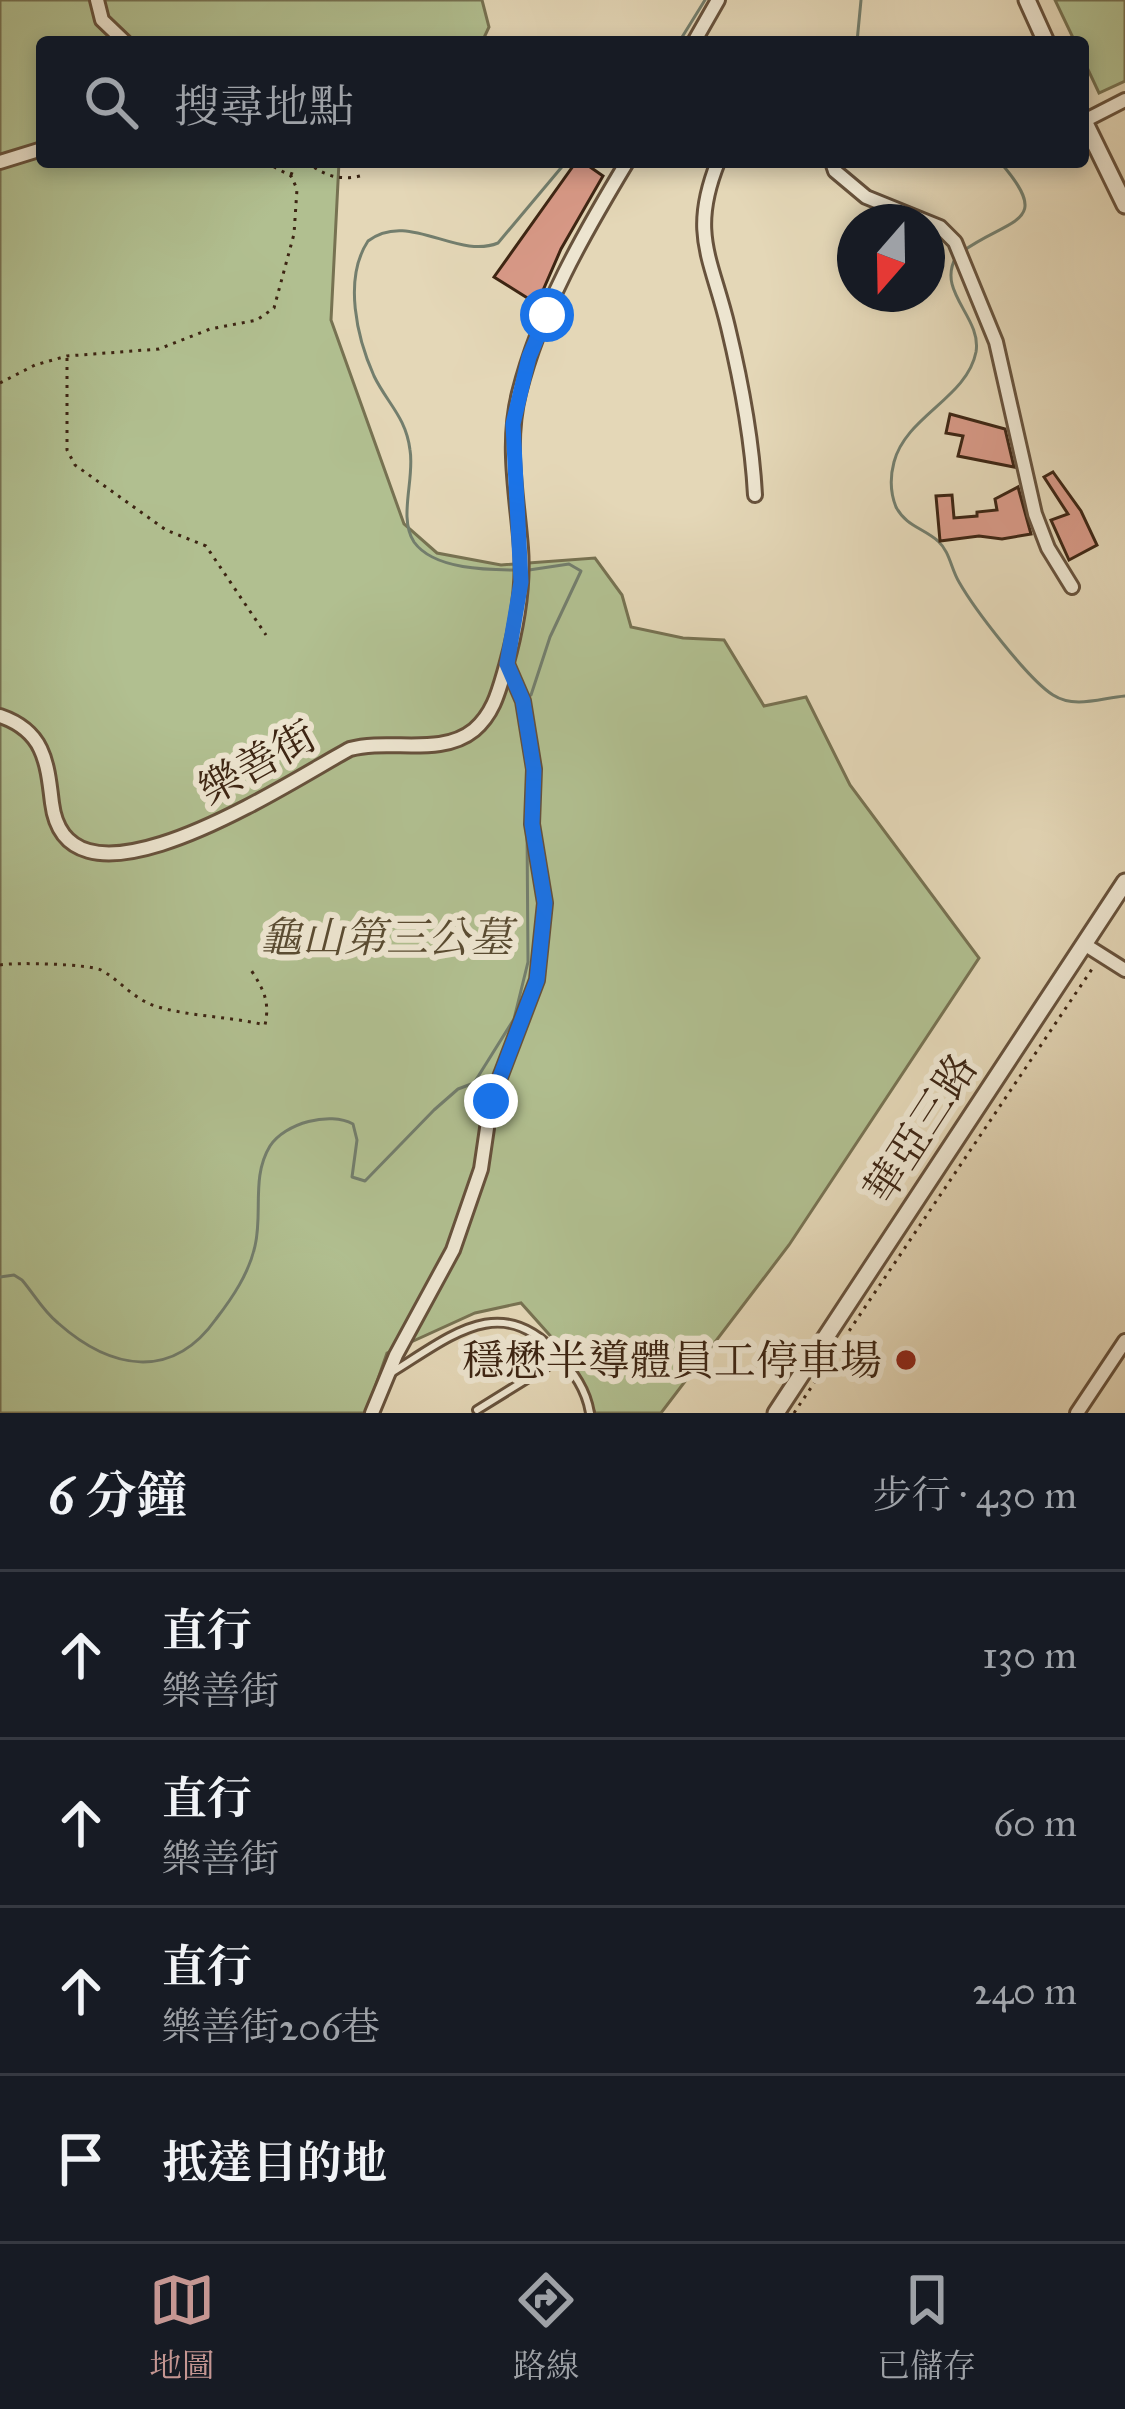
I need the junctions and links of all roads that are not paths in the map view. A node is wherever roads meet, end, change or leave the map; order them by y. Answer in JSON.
{"nodes":[{"id":1,"x":97,"y":0,"type":"edge"},
{"id":2,"x":718,"y":0,"type":"edge"},
{"id":3,"x":1027,"y":0,"type":"edge"},
{"id":4,"x":119,"y":36,"type":"edge"},
{"id":5,"x":697,"y":36,"type":"edge"},
{"id":6,"x":1043,"y":36,"type":"edge"},
{"id":7,"x":1125,"y":100,"type":"edge"},
{"id":8,"x":1089,"y":117,"type":"edge"},
{"id":9,"x":1089,"y":132,"type":"edge"},
{"id":10,"x":36,"y":150,"type":"edge"},
{"id":11,"x":0,"y":162,"type":"edge"},
{"id":12,"x":624,"y":168,"type":"edge"},
{"id":13,"x":716,"y":168,"type":"edge"},
{"id":14,"x":834,"y":168,"type":"edge"},
{"id":15,"x":1125,"y":206,"type":"edge"},
{"id":16,"x":755,"y":495,"type":"dead end"},
{"id":17,"x":1072,"y":587,"type":"dead end"},
{"id":18,"x":507,"y":664,"type":"junction"},
{"id":19,"x":0,"y":716,"type":"edge"},
{"id":20,"x":1125,"y":882,"type":"edge"},
{"id":21,"x":1084,"y":944,"type":"junction"},
{"id":22,"x":1125,"y":970,"type":"edge"},
{"id":23,"x":1125,"y":1341,"type":"edge"},
{"id":24,"x":561,"y":1358,"type":"junction"},
{"id":25,"x":386,"y":1376,"type":"junction"},
{"id":26,"x":477,"y":1410,"type":"edge"},
{"id":27,"x":372,"y":1413,"type":"edge"},
{"id":28,"x":590,"y":1413,"type":"edge"},
{"id":29,"x":776,"y":1413,"type":"edge"},
{"id":30,"x":1077,"y":1413,"type":"edge"}],
"edges":[{"from":1,"to":4,"type":"street"},
{"from":2,"to":5,"type":"street"},
{"from":3,"to":6,"type":"street"},
{"from":7,"to":8,"type":"street"},
{"from":9,"to":15,"type":"street"},
{"from":10,"to":11,"type":"street"},
{"from":12,"to":18,"type":"street","name":"樂善街"},
{"from":13,"to":16,"type":"street"},
{"from":14,"to":17,"type":"street"},
{"from":18,"to":19,"type":"street","name":"樂善街"},
{"from":18,"to":25,"type":"street"},
{"from":20,"to":21,"type":"street","name":"華亞三路"},
{"from":21,"to":22,"type":"street"},
{"from":21,"to":29,"type":"street","name":"華亞三路"},
{"from":23,"to":30,"type":"street"},
{"from":24,"to":25,"type":"lane"},
{"from":24,"to":26,"type":"lane"},
{"from":24,"to":28,"type":"lane"},
{"from":25,"to":27,"type":"street"}]}
